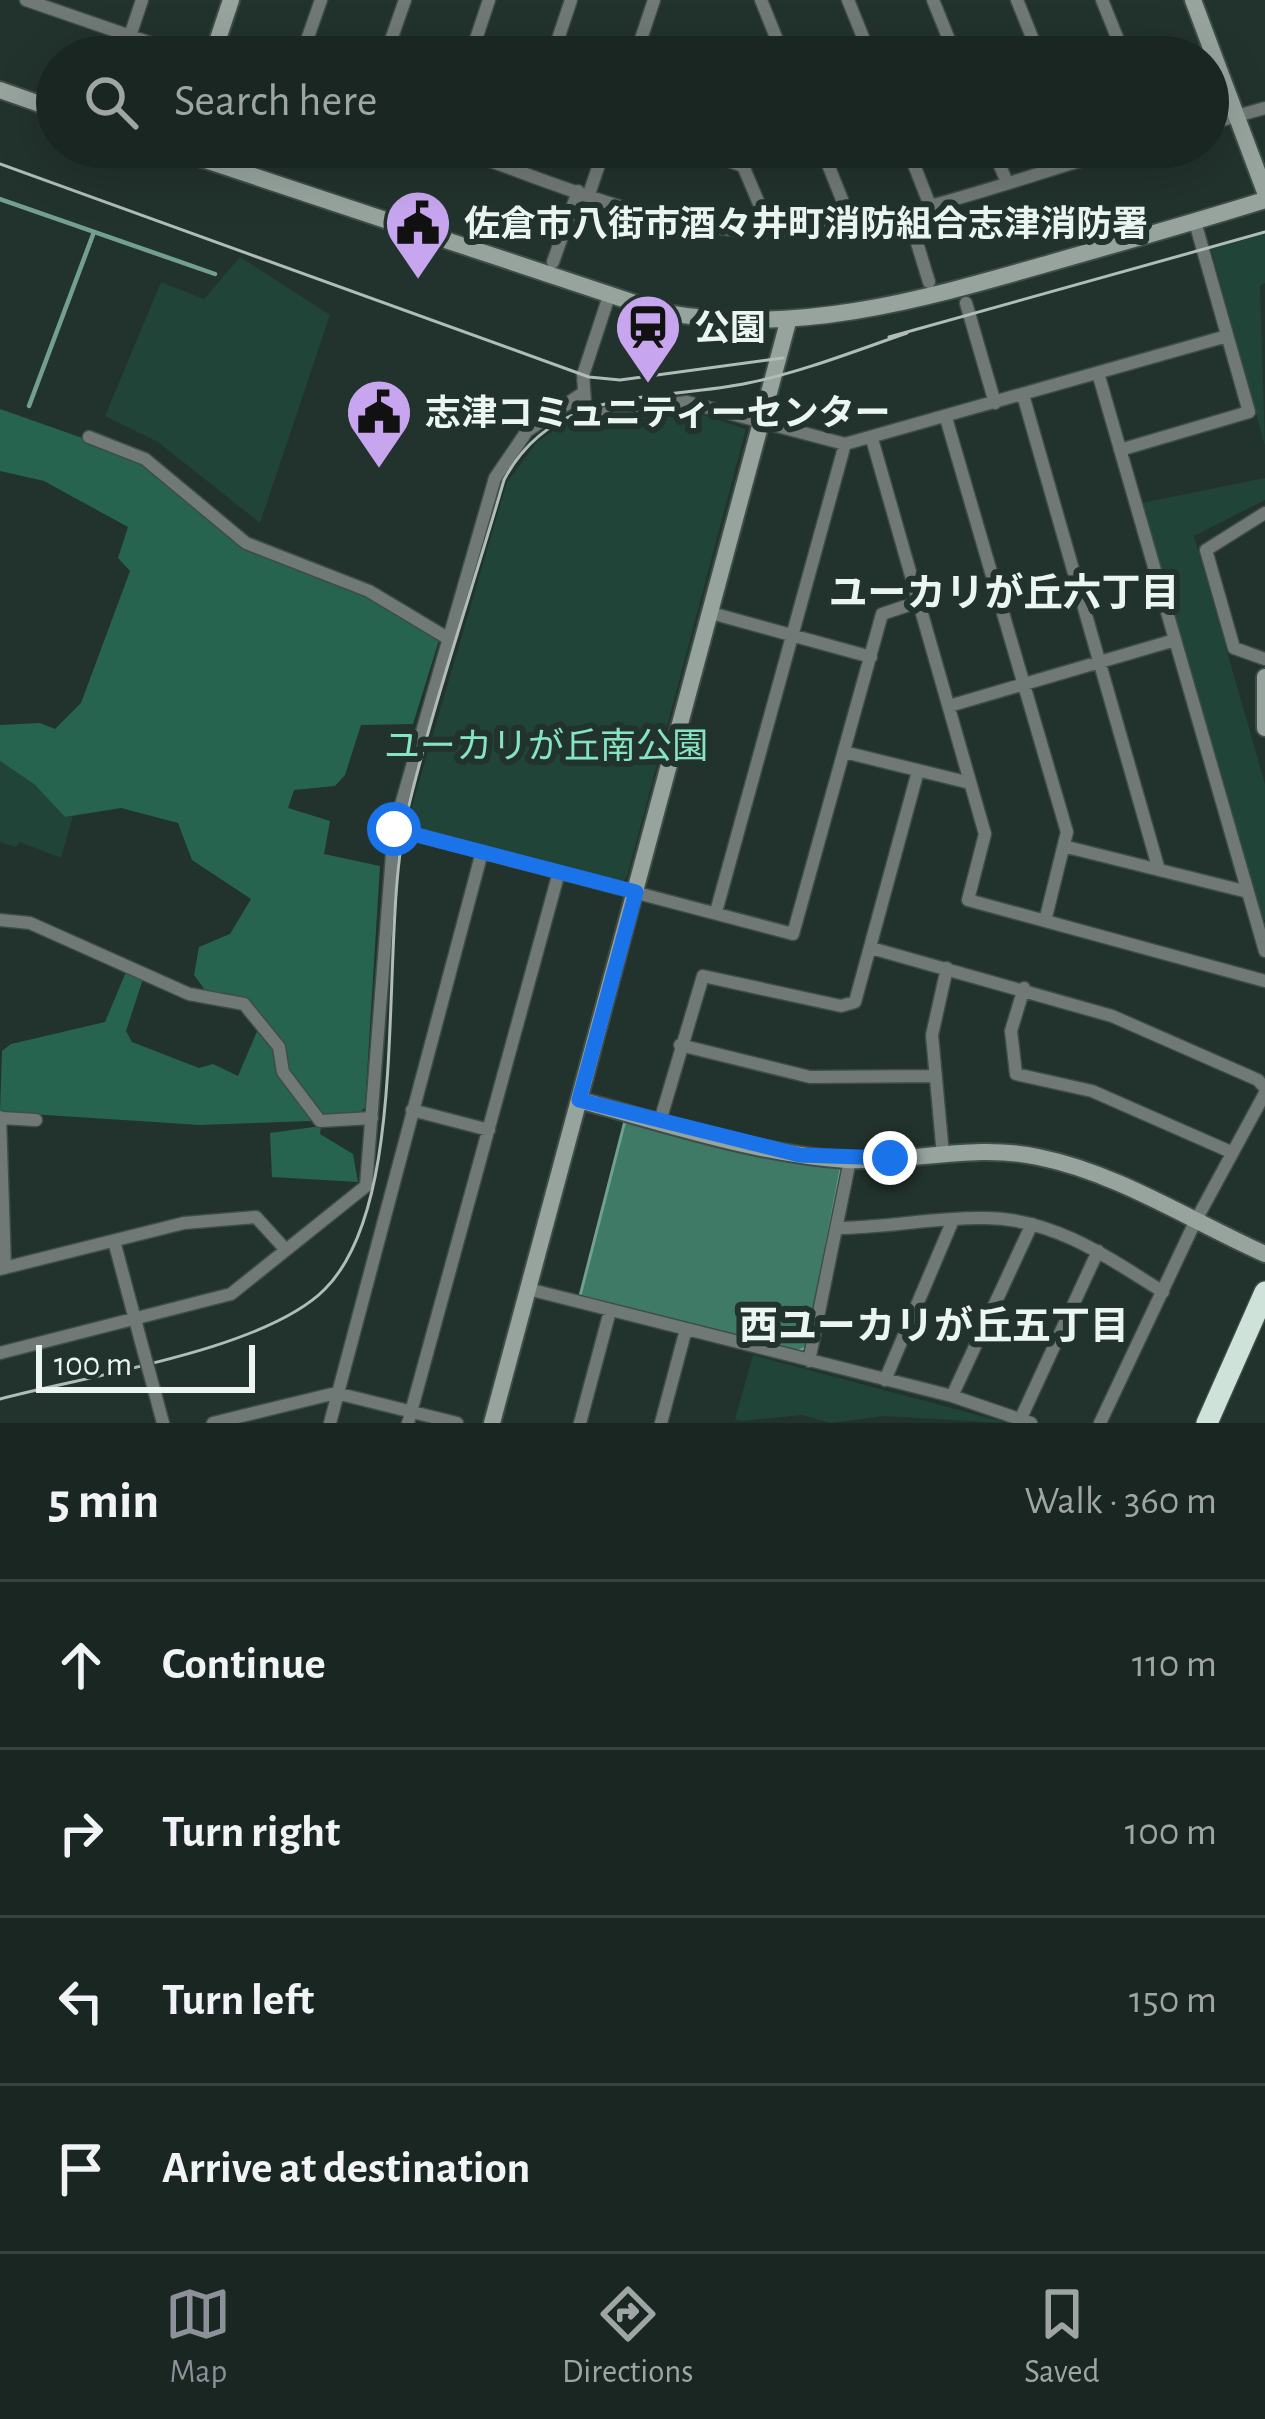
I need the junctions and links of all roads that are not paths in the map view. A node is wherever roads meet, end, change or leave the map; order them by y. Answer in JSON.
{"nodes":[{"id":1,"x":26,"y":0,"type":"edge"},
{"id":2,"x":142,"y":0,"type":"edge"},
{"id":3,"x":231,"y":0,"type":"edge"},
{"id":4,"x":321,"y":0,"type":"edge"},
{"id":5,"x":405,"y":0,"type":"edge"},
{"id":6,"x":489,"y":0,"type":"edge"},
{"id":7,"x":572,"y":0,"type":"edge"},
{"id":8,"x":654,"y":0,"type":"edge"},
{"id":9,"x":761,"y":0,"type":"edge"},
{"id":10,"x":848,"y":0,"type":"edge"},
{"id":11,"x":933,"y":0,"type":"edge"},
{"id":12,"x":1017,"y":0,"type":"edge"},
{"id":13,"x":1102,"y":0,"type":"edge"},
{"id":14,"x":1193,"y":0,"type":"edge"},
{"id":15,"x":55,"y":5,"type":"edge"},
{"id":16,"x":130,"y":36,"type":"joint"},
{"id":17,"x":219,"y":36,"type":"edge"},
{"id":18,"x":308,"y":36,"type":"edge"},
{"id":19,"x":393,"y":36,"type":"edge"},
{"id":20,"x":477,"y":36,"type":"edge"},
{"id":21,"x":559,"y":36,"type":"edge"},
{"id":22,"x":642,"y":36,"type":"edge"},
{"id":23,"x":776,"y":36,"type":"edge"},
{"id":24,"x":863,"y":36,"type":"edge"},
{"id":25,"x":948,"y":36,"type":"edge"},
{"id":26,"x":1032,"y":36,"type":"edge"},
{"id":27,"x":1117,"y":36,"type":"edge"},
{"id":28,"x":1208,"y":36,"type":"edge"},
{"id":29,"x":1229,"y":89,"type":"edge"},
{"id":30,"x":0,"y":90,"type":"edge"},
{"id":31,"x":36,"y":103,"type":"edge"},
{"id":32,"x":1265,"y":108,"type":"edge"},
{"id":33,"x":1240,"y":116,"type":"junction"},
{"id":34,"x":1229,"y":119,"type":"edge"},
{"id":35,"x":232,"y":168,"type":"edge"},
{"id":36,"x":513,"y":168,"type":"edge"},
{"id":37,"x":595,"y":168,"type":"edge"},
{"id":38,"x":744,"y":168,"type":"edge"},
{"id":39,"x":829,"y":168,"type":"edge"},
{"id":40,"x":915,"y":168,"type":"edge"},
{"id":41,"x":1001,"y":168,"type":"edge"},
{"id":42,"x":1040,"y":168,"type":"edge"},
{"id":43,"x":1006,"y":181,"type":"junction"},
{"id":44,"x":584,"y":192,"type":"junction"},
{"id":45,"x":1265,"y":196,"type":"edge"},
{"id":46,"x":929,"y":203,"type":"junction"},
{"id":47,"x":908,"y":210,"type":"junction"},
{"id":48,"x":851,"y":222,"type":"junction"},
{"id":49,"x":1195,"y":222,"type":"junction"},
{"id":50,"x":771,"y":232,"type":"junction"},
{"id":51,"x":553,"y":262,"type":"dead end"},
{"id":52,"x":928,"y":282,"type":"dead end"},
{"id":53,"x":610,"y":296,"type":"junction"},
{"id":54,"x":966,"y":302,"type":"dead end"},
{"id":55,"x":788,"y":322,"type":"junction"},
{"id":56,"x":1228,"y":335,"type":"junction"},
{"id":57,"x":1097,"y":374,"type":"junction"},
{"id":58,"x":583,"y":393,"type":"junction"},
{"id":59,"x":1023,"y":395,"type":"junction"},
{"id":60,"x":995,"y":404,"type":"junction"},
{"id":61,"x":946,"y":418,"type":"junction"},
{"id":62,"x":764,"y":421,"type":"junction"},
{"id":63,"x":88,"y":437,"type":"dead end"},
{"id":64,"x":872,"y":440,"type":"junction"},
{"id":65,"x":845,"y":444,"type":"junction"},
{"id":66,"x":1120,"y":450,"type":"junction"},
{"id":67,"x":1265,"y":513,"type":"edge"},
{"id":68,"x":918,"y":602,"type":"junction"},
{"id":69,"x":711,"y":614,"type":"junction"},
{"id":70,"x":792,"y":636,"type":"junction"},
{"id":71,"x":449,"y":639,"type":"junction"},
{"id":72,"x":1175,"y":640,"type":"junction"},
{"id":73,"x":871,"y":657,"type":"junction"},
{"id":74,"x":1265,"y":659,"type":"edge"},
{"id":75,"x":1099,"y":662,"type":"junction"},
{"id":76,"x":1265,"y":677,"type":"edge"},
{"id":77,"x":1024,"y":684,"type":"junction"},
{"id":78,"x":949,"y":706,"type":"junction"},
{"id":79,"x":1265,"y":728,"type":"edge"},
{"id":80,"x":844,"y":752,"type":"junction"},
{"id":81,"x":918,"y":771,"type":"junction"},
{"id":82,"x":970,"y":783,"type":"junction"},
{"id":83,"x":394,"y":829,"type":"junction"},
{"id":84,"x":1067,"y":847,"type":"junction"},
{"id":85,"x":482,"y":852,"type":"junction"},
{"id":86,"x":1160,"y":870,"type":"junction"},
{"id":87,"x":560,"y":872,"type":"junction"},
{"id":88,"x":636,"y":892,"type":"junction"},
{"id":89,"x":1248,"y":892,"type":"junction"},
{"id":90,"x":716,"y":912,"type":"junction"},
{"id":91,"x":0,"y":920,"type":"edge"},
{"id":92,"x":1045,"y":921,"type":"junction"},
{"id":93,"x":871,"y":948,"type":"junction"},
{"id":94,"x":1265,"y":951,"type":"edge"},
{"id":95,"x":947,"y":968,"type":"junction"},
{"id":96,"x":1265,"y":981,"type":"edge"},
{"id":97,"x":1024,"y":988,"type":"junction"},
{"id":98,"x":680,"y":1046,"type":"junction"},
{"id":99,"x":936,"y":1076,"type":"junction"},
{"id":100,"x":1265,"y":1090,"type":"edge"},
{"id":101,"x":579,"y":1100,"type":"junction"},
{"id":102,"x":412,"y":1110,"type":"junction"},
{"id":103,"x":1,"y":1118,"type":"edge"},
{"id":104,"x":372,"y":1118,"type":"junction"},
{"id":105,"x":36,"y":1120,"type":"dead end"},
{"id":106,"x":660,"y":1121,"type":"junction"},
{"id":107,"x":489,"y":1130,"type":"junction"},
{"id":108,"x":1231,"y":1152,"type":"junction"},
{"id":109,"x":943,"y":1155,"type":"junction"},
{"id":110,"x":850,"y":1160,"type":"junction"},
{"id":111,"x":953,"y":1220,"type":"junction"},
{"id":112,"x":1195,"y":1222,"type":"junction"},
{"id":113,"x":1032,"y":1224,"type":"junction"},
{"id":114,"x":836,"y":1228,"type":"junction"},
{"id":115,"x":114,"y":1240,"type":"junction"},
{"id":116,"x":286,"y":1250,"type":"junction"},
{"id":117,"x":1098,"y":1251,"type":"junction"},
{"id":118,"x":1265,"y":1254,"type":"edge"},
{"id":119,"x":2,"y":1268,"type":"edge"},
{"id":120,"x":528,"y":1289,"type":"junction"},
{"id":121,"x":1162,"y":1292,"type":"junction"},
{"id":122,"x":1265,"y":1292,"type":"edge"},
{"id":123,"x":610,"y":1312,"type":"junction"},
{"id":124,"x":135,"y":1318,"type":"junction"},
{"id":125,"x":686,"y":1333,"type":"junction"},
{"id":126,"x":0,"y":1352,"type":"edge"},
{"id":127,"x":809,"y":1360,"type":"junction"},
{"id":128,"x":885,"y":1380,"type":"junction"},
{"id":129,"x":336,"y":1393,"type":"junction"},
{"id":130,"x":952,"y":1396,"type":"junction"},
{"id":131,"x":410,"y":1417,"type":"edge"},
{"id":132,"x":249,"y":1418,"type":"edge"},
{"id":133,"x":1026,"y":1420,"type":"edge"},
{"id":134,"x":163,"y":1423,"type":"edge"},
{"id":135,"x":213,"y":1423,"type":"edge"},
{"id":136,"x":330,"y":1423,"type":"edge"},
{"id":137,"x":457,"y":1423,"type":"edge"},
{"id":138,"x":492,"y":1423,"type":"edge"},
{"id":139,"x":580,"y":1423,"type":"edge"},
{"id":140,"x":662,"y":1423,"type":"edge"},
{"id":141,"x":1100,"y":1423,"type":"edge"},
{"id":142,"x":1207,"y":1423,"type":"edge"}],
"edges":[{"from":1,"to":15,"type":"street"},
{"from":2,"to":16,"type":"street"},
{"from":3,"to":17,"type":"street"},
{"from":4,"to":18,"type":"street"},
{"from":5,"to":19,"type":"street"},
{"from":6,"to":20,"type":"street"},
{"from":7,"to":21,"type":"street"},
{"from":8,"to":22,"type":"street"},
{"from":9,"to":23,"type":"street"},
{"from":10,"to":24,"type":"street"},
{"from":11,"to":25,"type":"street"},
{"from":12,"to":26,"type":"street"},
{"from":13,"to":27,"type":"street"},
{"from":14,"to":28,"type":"street"},
{"from":15,"to":16,"type":"street"},
{"from":29,"to":33,"type":"street"},
{"from":30,"to":31,"type":"street"},
{"from":32,"to":33,"type":"street"},
{"from":33,"to":34,"type":"street"},
{"from":33,"to":45,"type":"street"},
{"from":35,"to":53,"type":"street"},
{"from":36,"to":44,"type":"street"},
{"from":37,"to":44,"type":"street"},
{"from":38,"to":50,"type":"street"},
{"from":39,"to":48,"type":"street"},
{"from":40,"to":46,"type":"street"},
{"from":41,"to":43,"type":"street"},
{"from":42,"to":43,"type":"street"},
{"from":43,"to":46,"type":"street"},
{"from":44,"to":50,"type":"street"},
{"from":44,"to":51,"type":"street"},
{"from":45,"to":49,"type":"street"},
{"from":46,"to":47,"type":"street"},
{"from":47,"to":48,"type":"street"},
{"from":47,"to":52,"type":"street"},
{"from":48,"to":50,"type":"street"},
{"from":49,"to":55,"type":"street"},
{"from":49,"to":56,"type":"street"},
{"from":53,"to":55,"type":"street"},
{"from":53,"to":58,"type":"street"},
{"from":54,"to":60,"type":"street"},
{"from":55,"to":62,"type":"street"},
{"from":56,"to":57,"type":"street"},
{"from":56,"to":66,"type":"street"},
{"from":57,"to":59,"type":"street"},
{"from":57,"to":66,"type":"street"},
{"from":58,"to":62,"type":"street"},
{"from":58,"to":71,"type":"street"},
{"from":59,"to":60,"type":"street"},
{"from":59,"to":75,"type":"street"},
{"from":60,"to":61,"type":"street"},
{"from":61,"to":64,"type":"street"},
{"from":61,"to":77,"type":"street"},
{"from":62,"to":65,"type":"street"},
{"from":62,"to":69,"type":"street"},
{"from":63,"to":71,"type":"street"},
{"from":64,"to":65,"type":"street"},
{"from":64,"to":68,"type":"street"},
{"from":65,"to":70,"type":"street"},
{"from":66,"to":72,"type":"street"},
{"from":67,"to":74,"type":"street"},
{"from":68,"to":73,"type":"street"},
{"from":68,"to":78,"type":"street"},
{"from":69,"to":70,"type":"street"},
{"from":69,"to":88,"type":"street"},
{"from":70,"to":73,"type":"street"},
{"from":70,"to":90,"type":"street"},
{"from":71,"to":83,"type":"street"},
{"from":72,"to":75,"type":"street"},
{"from":72,"to":89,"type":"street"},
{"from":73,"to":80,"type":"street"},
{"from":75,"to":77,"type":"street"},
{"from":75,"to":86,"type":"street"},
{"from":76,"to":79,"type":"street"},
{"from":77,"to":78,"type":"street"},
{"from":77,"to":84,"type":"street"},
{"from":78,"to":82,"type":"street"},
{"from":80,"to":81,"type":"street"},
{"from":80,"to":90,"type":"street"},
{"from":81,"to":82,"type":"street"},
{"from":81,"to":93,"type":"street"},
{"from":82,"to":92,"type":"street"},
{"from":83,"to":85,"type":"street"},
{"from":83,"to":104,"type":"street"},
{"from":84,"to":86,"type":"street"},
{"from":84,"to":92,"type":"street"},
{"from":85,"to":87,"type":"street"},
{"from":85,"to":102,"type":"street"},
{"from":86,"to":89,"type":"street"},
{"from":87,"to":88,"type":"street"},
{"from":87,"to":107,"type":"street"},
{"from":88,"to":90,"type":"street"},
{"from":88,"to":101,"type":"street"},
{"from":89,"to":94,"type":"street"},
{"from":91,"to":104,"type":"street"},
{"from":92,"to":96,"type":"street"},
{"from":93,"to":95,"type":"street"},
{"from":93,"to":98,"type":"street"},
{"from":95,"to":97,"type":"street"},
{"from":95,"to":99,"type":"street"},
{"from":97,"to":100,"type":"street"},
{"from":97,"to":108,"type":"street"},
{"from":98,"to":99,"type":"street"},
{"from":98,"to":106,"type":"street"},
{"from":99,"to":109,"type":"street"},
{"from":100,"to":108,"type":"street"},
{"from":101,"to":106,"type":"street"},
{"from":101,"to":120,"type":"street"},
{"from":102,"to":107,"type":"street"},
{"from":102,"to":129,"type":"street"},
{"from":103,"to":105,"type":"street"},
{"from":103,"to":119,"type":"street"},
{"from":104,"to":116,"type":"street"},
{"from":106,"to":110,"type":"street"},
{"from":107,"to":131,"type":"street"},
{"from":108,"to":112,"type":"street"},
{"from":109,"to":110,"type":"street"},
{"from":109,"to":112,"type":"street"},
{"from":110,"to":114,"type":"street"},
{"from":111,"to":113,"type":"street"},
{"from":111,"to":114,"type":"street"},
{"from":111,"to":128,"type":"street"},
{"from":112,"to":118,"type":"street"},
{"from":112,"to":121,"type":"street"},
{"from":113,"to":117,"type":"street"},
{"from":113,"to":130,"type":"street"},
{"from":114,"to":127,"type":"street"},
{"from":115,"to":116,"type":"street"},
{"from":115,"to":119,"type":"street"},
{"from":115,"to":124,"type":"street"},
{"from":116,"to":124,"type":"street"},
{"from":117,"to":121,"type":"street"},
{"from":117,"to":133,"type":"street"},
{"from":120,"to":123,"type":"street"},
{"from":120,"to":138,"type":"street"},
{"from":121,"to":141,"type":"street"},
{"from":122,"to":142,"type":"highway"},
{"from":123,"to":125,"type":"street"},
{"from":123,"to":139,"type":"street"},
{"from":124,"to":126,"type":"street"},
{"from":124,"to":134,"type":"street","bridge":true},
{"from":125,"to":127,"type":"street"},
{"from":125,"to":140,"type":"street"},
{"from":127,"to":128,"type":"street"},
{"from":128,"to":130,"type":"street"},
{"from":129,"to":131,"type":"street"},
{"from":129,"to":132,"type":"street"},
{"from":129,"to":136,"type":"street"},
{"from":130,"to":133,"type":"street"},
{"from":131,"to":137,"type":"street"},
{"from":132,"to":135,"type":"street"}]}
